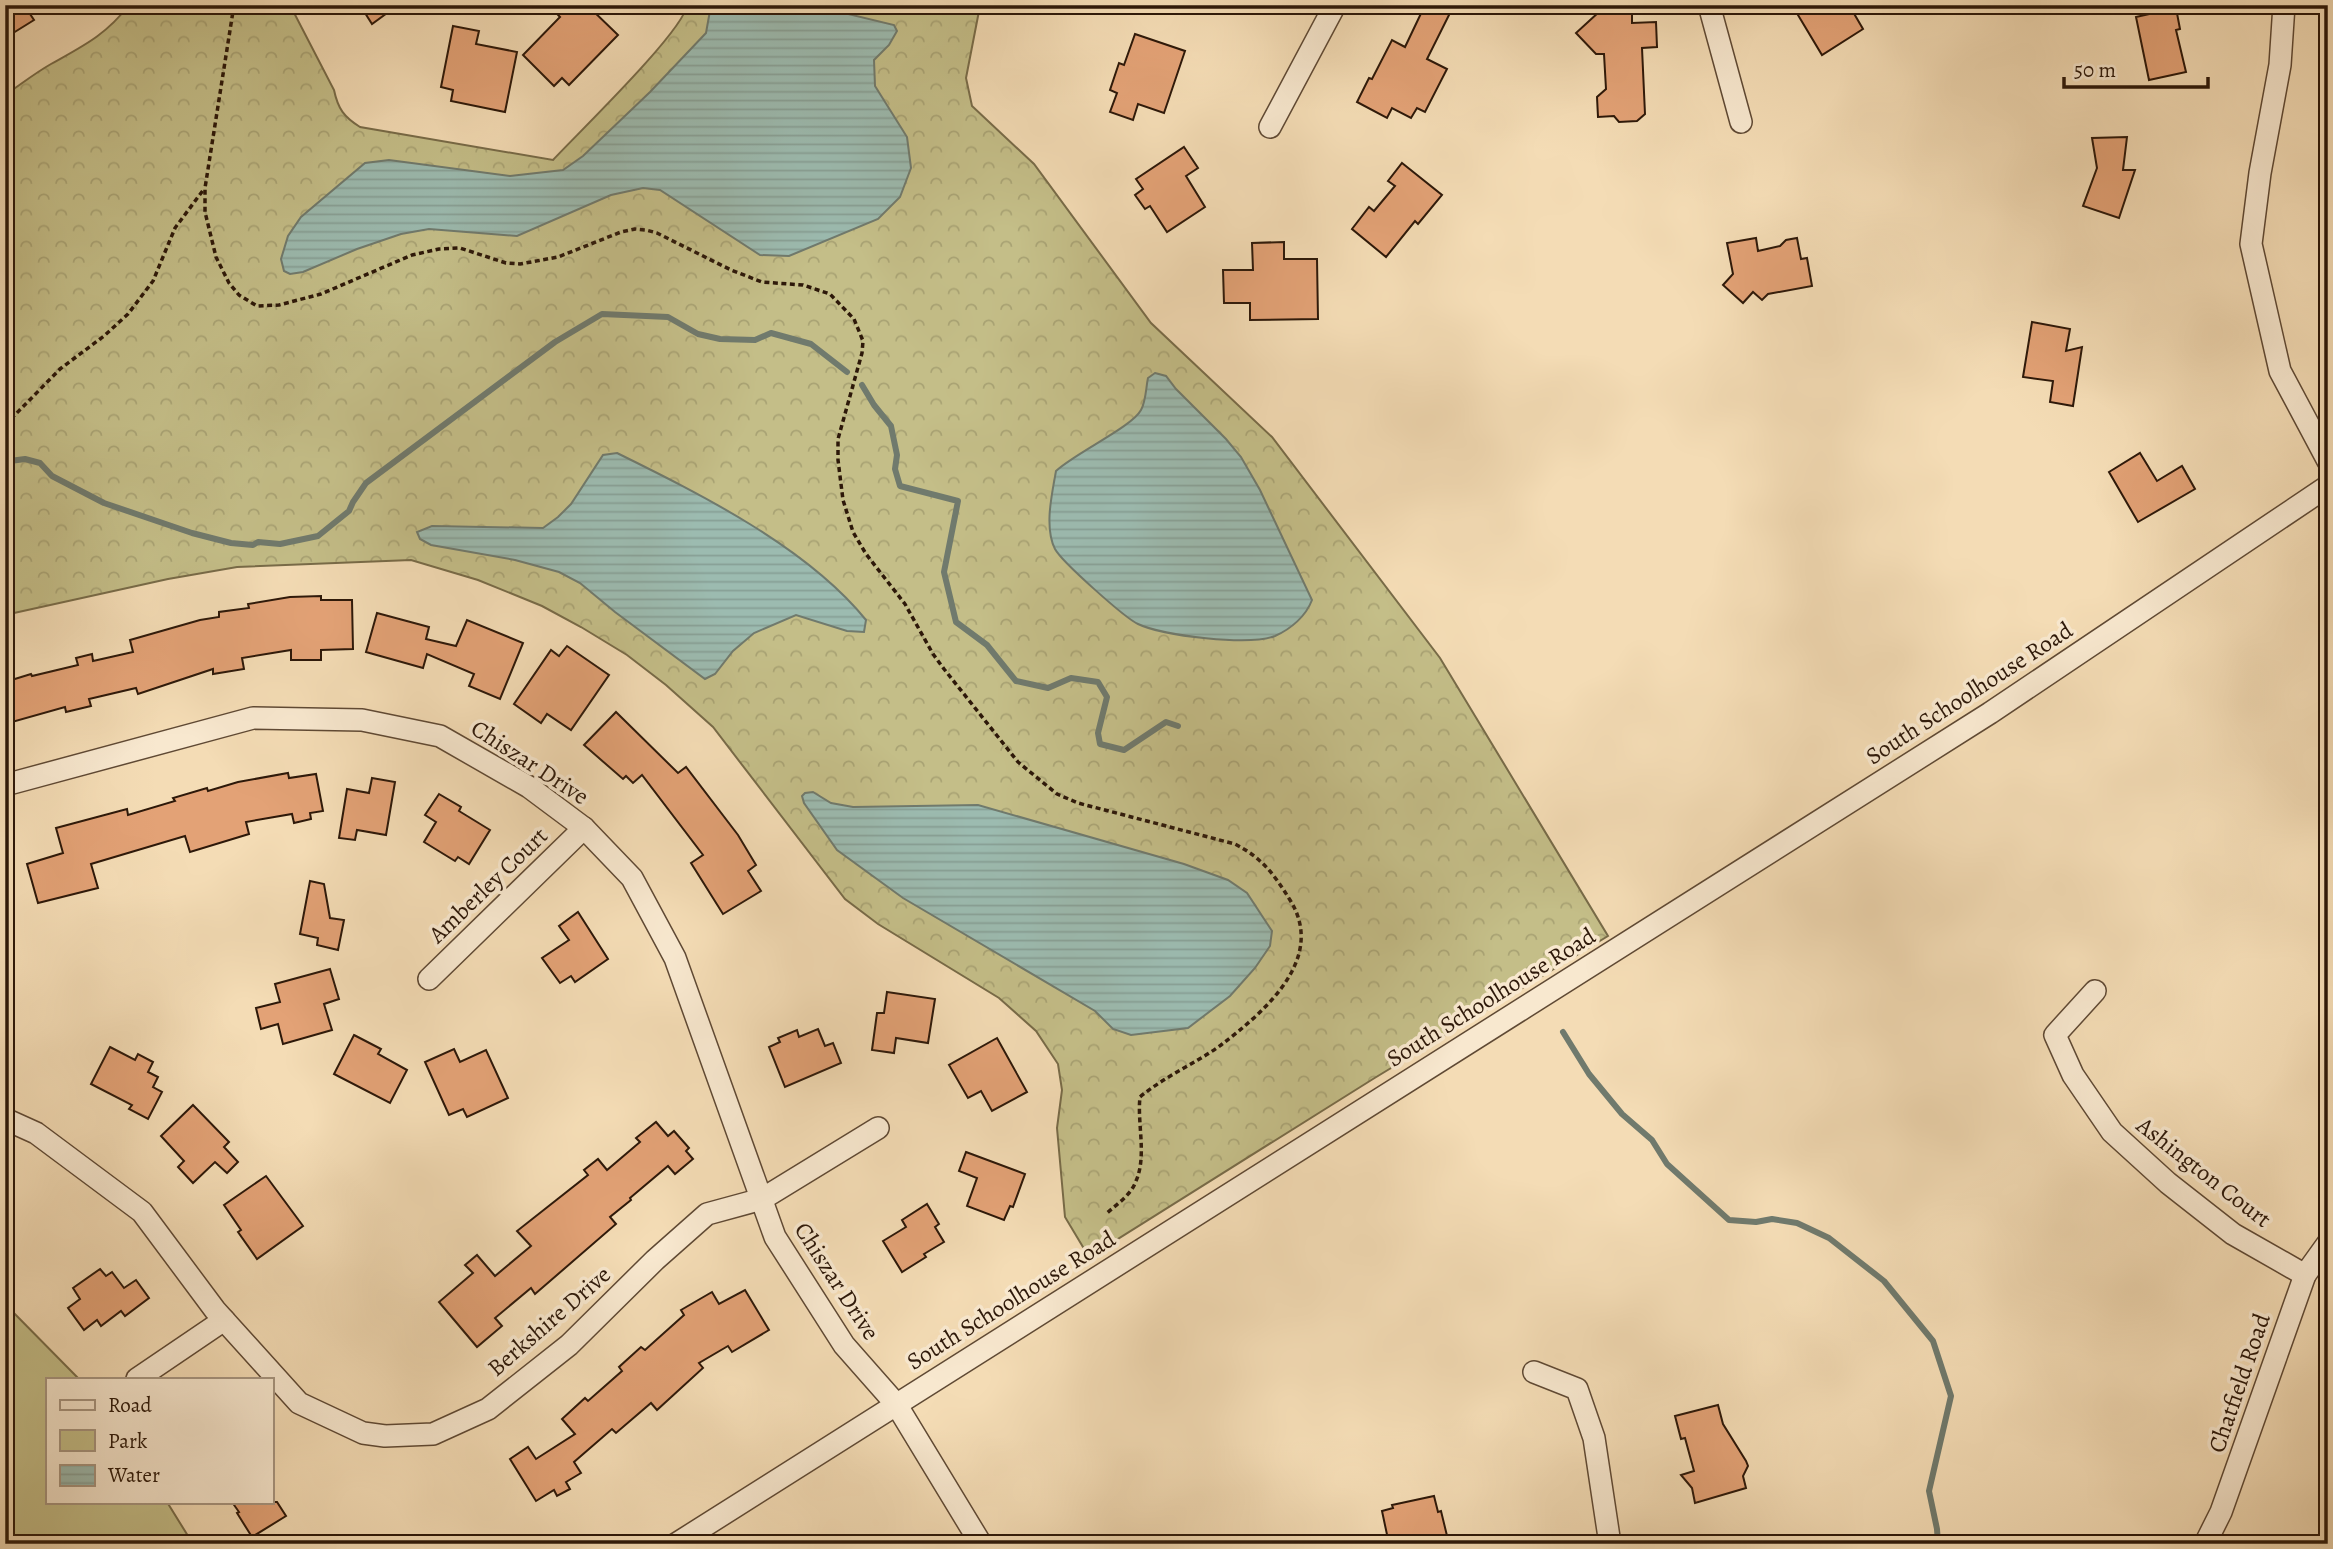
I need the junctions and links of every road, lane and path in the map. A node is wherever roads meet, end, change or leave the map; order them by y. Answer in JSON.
{"nodes":[{"id":1,"x":234,"y":5,"type":"edge"},
{"id":2,"x":1335,"y":5,"type":"edge"},
{"id":3,"x":1709,"y":5,"type":"edge"},
{"id":4,"x":2284,"y":5,"type":"edge"},
{"id":5,"x":1741,"y":122,"type":"dead end"},
{"id":6,"x":1270,"y":127,"type":"dead end"},
{"id":7,"x":205,"y":188,"type":"junction"},
{"id":8,"x":5,"y":425,"type":"edge"},
{"id":9,"x":2328,"y":461,"type":"edge"},
{"id":10,"x":2328,"y":486,"type":"edge"},
{"id":11,"x":5,"y":785,"type":"edge"},
{"id":12,"x":584,"y":828,"type":"junction"},
{"id":13,"x":429,"y":979,"type":"dead end"},
{"id":14,"x":2095,"y":990,"type":"dead end"},
{"id":15,"x":5,"y":1119,"type":"edge"},
{"id":16,"x":878,"y":1128,"type":"dead end"},
{"id":17,"x":762,"y":1199,"type":"junction"},
{"id":18,"x":1106,"y":1214,"type":"dead end"},
{"id":19,"x":2328,"y":1243,"type":"edge"},
{"id":20,"x":2305,"y":1275,"type":"junction"},
{"id":21,"x":224,"y":1320,"type":"junction"},
{"id":22,"x":1534,"y":1372,"type":"dead end"},
{"id":23,"x":138,"y":1378,"type":"edge"},
{"id":24,"x":896,"y":1404,"type":"junction"},
{"id":25,"x":676,"y":1544,"type":"edge"},
{"id":26,"x":981,"y":1544,"type":"edge"},
{"id":27,"x":1610,"y":1544,"type":"edge"},
{"id":28,"x":2205,"y":1544,"type":"edge"}],
"edges":[{"from":1,"to":7,"type":"path"},
{"from":2,"to":6,"type":"street"},
{"from":3,"to":5,"type":"street"},
{"from":4,"to":9,"type":"street"},
{"from":7,"to":8,"type":"path"},
{"from":7,"to":18,"type":"path"},
{"from":10,"to":24,"type":"street","name":"South Schoolhouse Road"},
{"from":11,"to":12,"type":"street","name":"Chiszar Drive"},
{"from":12,"to":13,"type":"street","name":"Amberley Court"},
{"from":12,"to":17,"type":"street","name":"Chiszar Drive"},
{"from":14,"to":20,"type":"street","name":"Ashington Court"},
{"from":15,"to":21,"type":"street","name":"Berkshire Drive"},
{"from":16,"to":17,"type":"street","name":"Berkshire Drive"},
{"from":17,"to":21,"type":"street","name":"Berkshire Drive"},
{"from":17,"to":24,"type":"street","name":"Chiszar Drive"},
{"from":19,"to":20,"type":"street","name":"Chatfield Road"},
{"from":20,"to":28,"type":"street","name":"Chatfield Road"},
{"from":21,"to":23,"type":"street"},
{"from":22,"to":27,"type":"street"},
{"from":24,"to":25,"type":"street","name":"South Schoolhouse Road"},
{"from":24,"to":26,"type":"street"}]}
